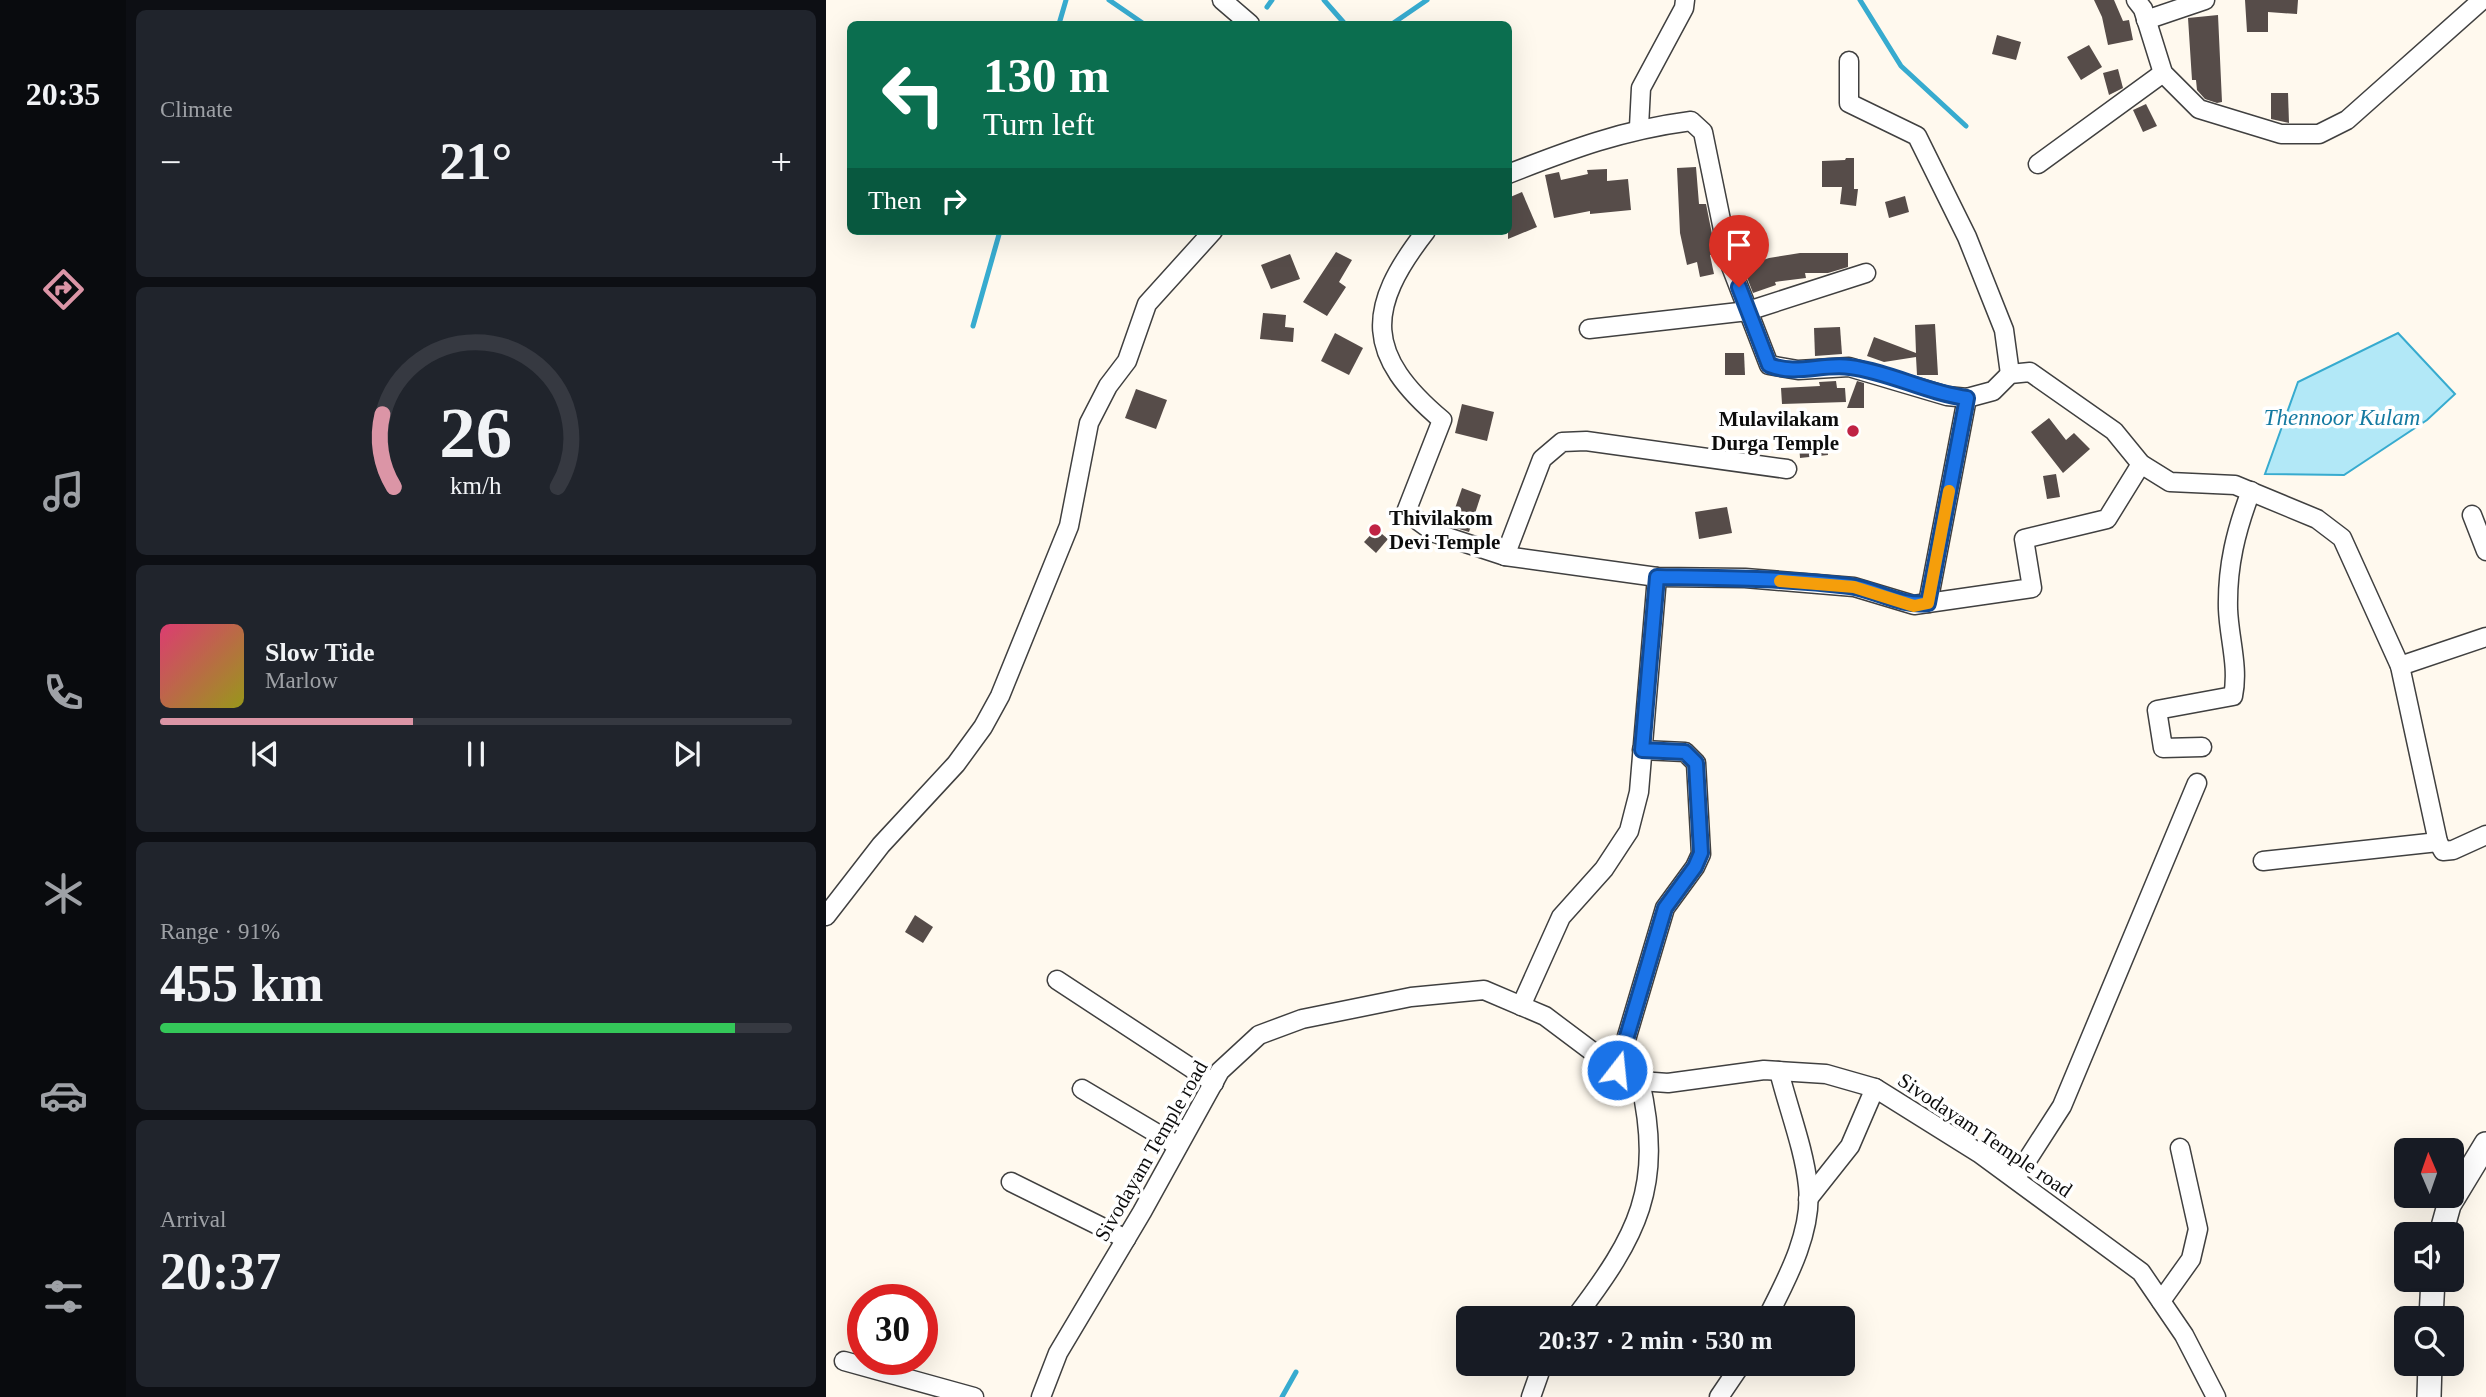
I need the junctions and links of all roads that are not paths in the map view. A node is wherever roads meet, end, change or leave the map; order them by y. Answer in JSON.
{"nodes":[{"id":1,"x":1222,"y":0,"type":"edge"},
{"id":2,"x":1685,"y":0,"type":"edge"},
{"id":3,"x":2136,"y":0,"type":"edge"},
{"id":4,"x":2205,"y":0,"type":"edge"},
{"id":5,"x":2482,"y":0,"type":"edge"},
{"id":6,"x":2147,"y":20,"type":"junction"},
{"id":7,"x":1246,"y":21,"type":"edge"},
{"id":8,"x":1849,"y":61,"type":"dead end"},
{"id":9,"x":2163,"y":73,"type":"junction"},
{"id":10,"x":1639,"y":128,"type":"junction"},
{"id":11,"x":2038,"y":164,"type":"dead end"},
{"id":12,"x":1512,"y":172,"type":"edge"},
{"id":13,"x":1209,"y":235,"type":"edge"},
{"id":14,"x":1423,"y":235,"type":"edge"},
{"id":15,"x":1866,"y":273,"type":"dead end"},
{"id":16,"x":1748,"y":311,"type":"junction"},
{"id":17,"x":1589,"y":329,"type":"dead end"},
{"id":18,"x":2010,"y":374,"type":"junction"},
{"id":19,"x":1967,"y":398,"type":"junction"},
{"id":20,"x":2141,"y":464,"type":"junction"},
{"id":21,"x":1787,"y":470,"type":"dead end"},
{"id":22,"x":2251,"y":491,"type":"junction"},
{"id":23,"x":2472,"y":515,"type":"dead end"},
{"id":24,"x":2486,"y":551,"type":"edge"},
{"id":25,"x":1505,"y":556,"type":"junction"},
{"id":26,"x":1657,"y":577,"type":"junction"},
{"id":27,"x":1928,"y":603,"type":"junction"},
{"id":28,"x":2486,"y":637,"type":"edge"},
{"id":29,"x":2400,"y":666,"type":"junction"},
{"id":30,"x":2202,"y":747,"type":"dead end"},
{"id":31,"x":1642,"y":750,"type":"junction"},
{"id":32,"x":2197,"y":783,"type":"dead end"},
{"id":33,"x":2486,"y":835,"type":"edge"},
{"id":34,"x":2438,"y":842,"type":"junction"},
{"id":35,"x":2263,"y":861,"type":"dead end"},
{"id":36,"x":826,"y":916,"type":"edge"},
{"id":37,"x":1057,"y":980,"type":"dead end"},
{"id":38,"x":1521,"y":1006,"type":"junction"},
{"id":39,"x":1617,"y":1070,"type":"junction"},
{"id":40,"x":1779,"y":1071,"type":"junction"},
{"id":41,"x":1640,"y":1081,"type":"junction"},
{"id":42,"x":1214,"y":1083,"type":"junction"},
{"id":43,"x":1875,"y":1088,"type":"junction"},
{"id":44,"x":1082,"y":1089,"type":"dead end"},
{"id":45,"x":2486,"y":1144,"type":"edge"},
{"id":46,"x":1178,"y":1146,"type":"junction"},
{"id":47,"x":2180,"y":1147,"type":"dead end"},
{"id":48,"x":2015,"y":1179,"type":"junction"},
{"id":49,"x":1012,"y":1182,"type":"dead end"},
{"id":50,"x":1808,"y":1199,"type":"junction"},
{"id":51,"x":2444,"y":1222,"type":"edge"},
{"id":52,"x":1126,"y":1239,"type":"junction"},
{"id":53,"x":2161,"y":1301,"type":"junction"},
{"id":54,"x":1584,"y":1306,"type":"edge"},
{"id":55,"x":1772,"y":1306,"type":"edge"},
{"id":56,"x":844,"y":1362,"type":"dead end"},
{"id":57,"x":1538,"y":1376,"type":"edge"},
{"id":58,"x":1733,"y":1376,"type":"edge"},
{"id":59,"x":2430,"y":1376,"type":"edge"},
{"id":60,"x":974,"y":1397,"type":"edge"},
{"id":61,"x":1041,"y":1397,"type":"edge"},
{"id":62,"x":1531,"y":1397,"type":"edge"},
{"id":63,"x":1719,"y":1397,"type":"edge"},
{"id":64,"x":2216,"y":1397,"type":"edge"},
{"id":65,"x":2429,"y":1397,"type":"edge"}],
"edges":[{"from":1,"to":7,"type":"street"},
{"from":2,"to":10,"type":"street"},
{"from":3,"to":6,"type":"street"},
{"from":4,"to":6,"type":"street"},
{"from":5,"to":9,"type":"street"},
{"from":6,"to":9,"type":"street"},
{"from":8,"to":18,"type":"street"},
{"from":9,"to":11,"type":"street"},
{"from":10,"to":12,"type":"street"},
{"from":10,"to":16,"type":"street"},
{"from":13,"to":36,"type":"street"},
{"from":14,"to":25,"type":"street"},
{"from":15,"to":16,"type":"street"},
{"from":16,"to":17,"type":"street"},
{"from":16,"to":19,"type":"street"},
{"from":18,"to":19,"type":"street"},
{"from":18,"to":20,"type":"street"},
{"from":19,"to":27,"type":"street"},
{"from":20,"to":22,"type":"street"},
{"from":20,"to":27,"type":"street"},
{"from":21,"to":25,"type":"street"},
{"from":22,"to":29,"type":"street"},
{"from":22,"to":30,"type":"street"},
{"from":23,"to":24,"type":"street"},
{"from":25,"to":26,"type":"street"},
{"from":26,"to":27,"type":"street"},
{"from":26,"to":31,"type":"street"},
{"from":28,"to":29,"type":"street"},
{"from":29,"to":34,"type":"street"},
{"from":31,"to":38,"type":"street"},
{"from":31,"to":39,"type":"street"},
{"from":32,"to":48,"type":"street"},
{"from":33,"to":34,"type":"street"},
{"from":34,"to":35,"type":"street"},
{"from":37,"to":42,"type":"street"},
{"from":38,"to":39,"type":"street","name":"Sivodayam Temple road"},
{"from":38,"to":42,"type":"street","name":"Sivodayam Temple road"},
{"from":39,"to":41,"type":"street","name":"Sivodayam Temple road"},
{"from":40,"to":41,"type":"street","name":"Sivodayam Temple road"},
{"from":40,"to":43,"type":"street","name":"Sivodayam Temple road"},
{"from":40,"to":50,"type":"street"},
{"from":41,"to":54,"type":"street"},
{"from":42,"to":46,"type":"street","name":"Sivodayam Temple road"},
{"from":43,"to":48,"type":"street","name":"Sivodayam Temple road"},
{"from":43,"to":50,"type":"street"},
{"from":44,"to":46,"type":"street"},
{"from":45,"to":51,"type":"street"},
{"from":46,"to":52,"type":"street","name":"Sivodayam Temple road"},
{"from":47,"to":53,"type":"street"},
{"from":48,"to":53,"type":"street","name":"Sivodayam Temple road"},
{"from":49,"to":52,"type":"street"},
{"from":50,"to":55,"type":"street"},
{"from":52,"to":61,"type":"street","name":"Sivodayam Temple road"},
{"from":53,"to":64,"type":"street","name":"Sivodayam Temple road"},
{"from":56,"to":60,"type":"street"},
{"from":57,"to":62,"type":"street"},
{"from":58,"to":63,"type":"street"},
{"from":59,"to":65,"type":"street"}]}
